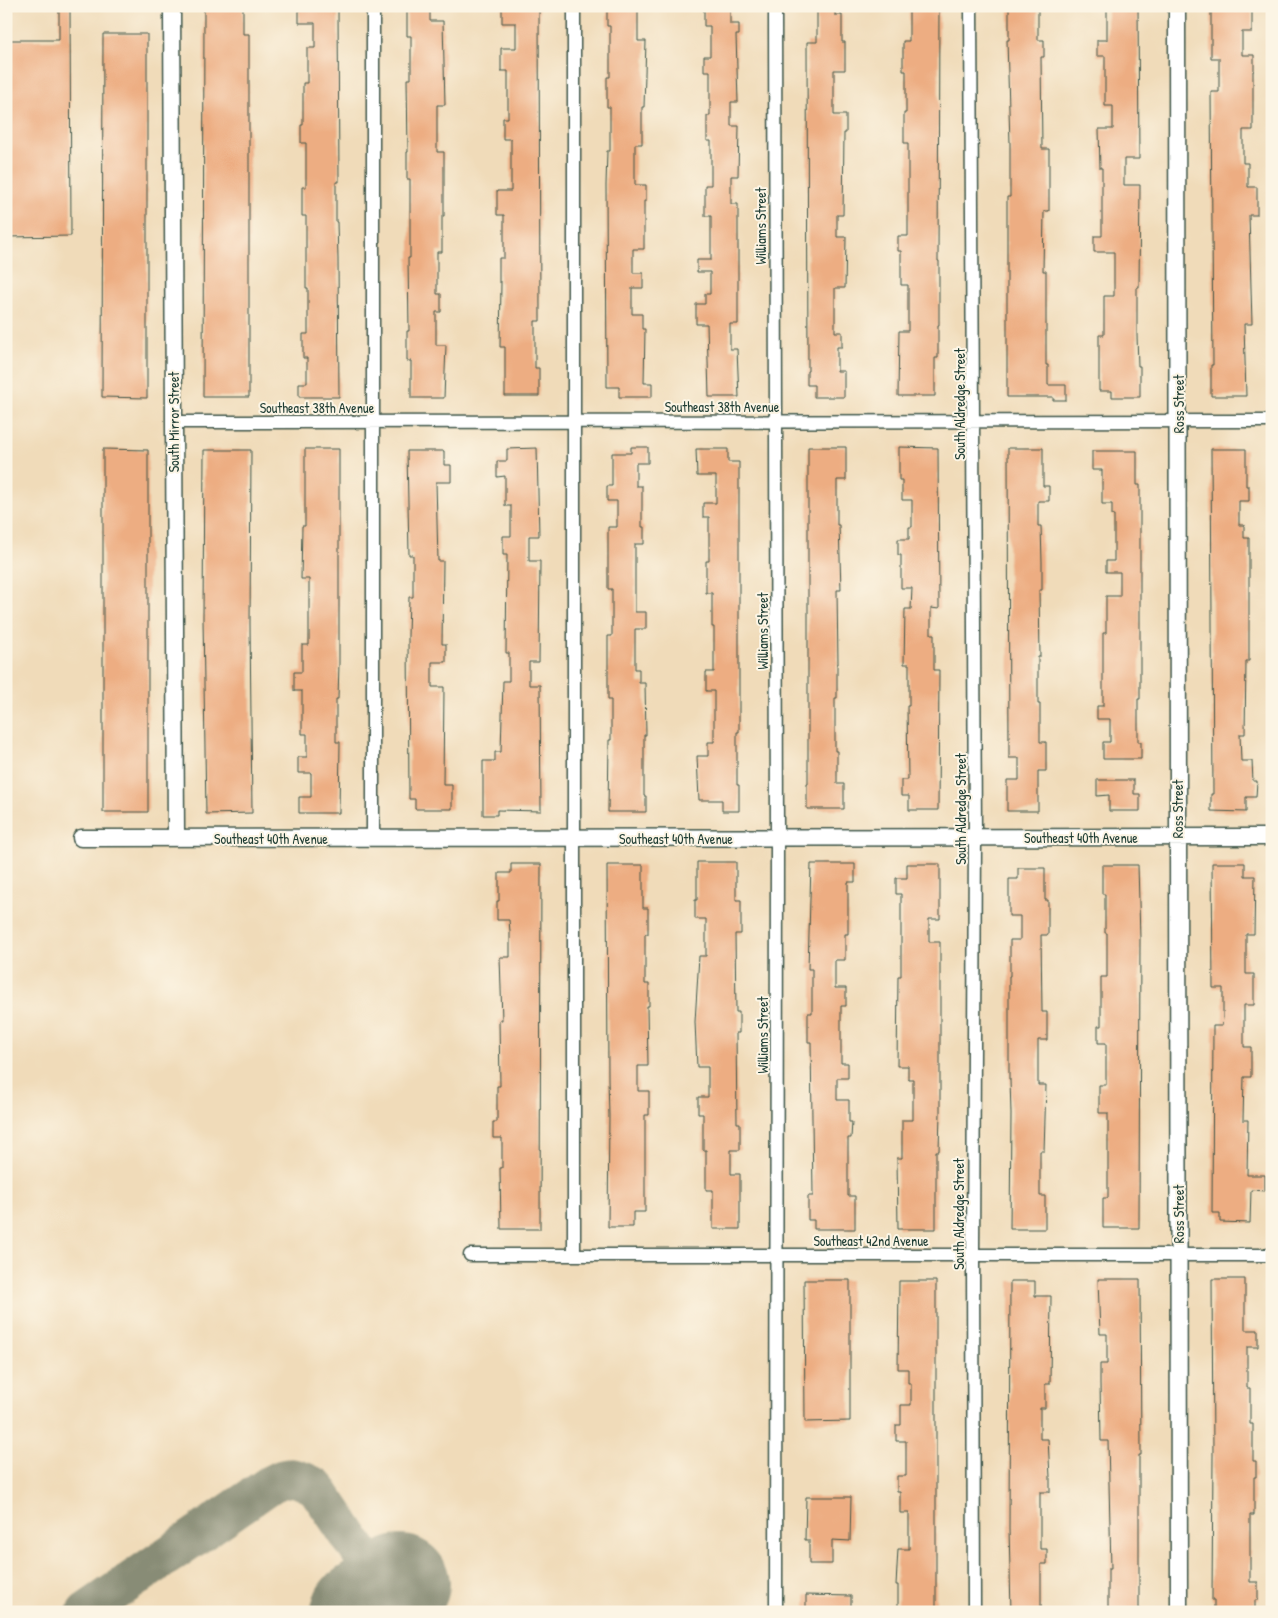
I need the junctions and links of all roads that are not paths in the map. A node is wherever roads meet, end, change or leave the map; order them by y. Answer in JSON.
{"nodes":[{"id":1,"x":172,"y":6,"type":"edge"},
{"id":2,"x":373,"y":6,"type":"edge"},
{"id":3,"x":574,"y":6,"type":"edge"},
{"id":4,"x":775,"y":6,"type":"edge"},
{"id":5,"x":971,"y":6,"type":"edge"},
{"id":6,"x":1177,"y":6,"type":"edge"},
{"id":7,"x":776,"y":421,"type":"junction"},
{"id":8,"x":974,"y":421,"type":"junction"},
{"id":9,"x":1178,"y":421,"type":"junction"},
{"id":10,"x":1272,"y":421,"type":"edge"},
{"id":11,"x":173,"y":422,"type":"junction"},
{"id":12,"x":373,"y":422,"type":"junction"},
{"id":13,"x":574,"y":422,"type":"junction"},
{"id":14,"x":1176,"y":837,"type":"junction"},
{"id":15,"x":1272,"y":837,"type":"edge"},
{"id":16,"x":81,"y":838,"type":"dead end"},
{"id":17,"x":176,"y":838,"type":"junction"},
{"id":18,"x":778,"y":838,"type":"junction"},
{"id":19,"x":975,"y":838,"type":"junction"},
{"id":20,"x":373,"y":839,"type":"junction"},
{"id":21,"x":574,"y":839,"type":"junction"},
{"id":22,"x":470,"y":1255,"type":"dead end"},
{"id":23,"x":574,"y":1255,"type":"junction"},
{"id":24,"x":776,"y":1255,"type":"junction"},
{"id":25,"x":973,"y":1255,"type":"junction"},
{"id":26,"x":1178,"y":1255,"type":"junction"},
{"id":27,"x":1272,"y":1255,"type":"edge"},
{"id":28,"x":776,"y":1612,"type":"edge"},
{"id":29,"x":974,"y":1612,"type":"edge"},
{"id":30,"x":1178,"y":1612,"type":"edge"}],
"edges":[{"from":1,"to":11,"type":"street","name":"South Mirror Street"},
{"from":2,"to":12,"type":"street"},
{"from":3,"to":13,"type":"street"},
{"from":4,"to":7,"type":"street","name":"Williams Street"},
{"from":5,"to":8,"type":"street","name":"South Aldredge Street"},
{"from":6,"to":9,"type":"street","name":"Ross Street"},
{"from":7,"to":8,"type":"street","name":"Southeast 38th Avenue"},
{"from":7,"to":13,"type":"street","name":"Southeast 38th Avenue"},
{"from":7,"to":18,"type":"street","name":"Williams Street"},
{"from":8,"to":9,"type":"street","name":"Southeast 38th Avenue"},
{"from":8,"to":19,"type":"street","name":"South Aldredge Street"},
{"from":9,"to":10,"type":"street","name":"Southeast 38th Avenue"},
{"from":9,"to":14,"type":"street","name":"Ross Street"},
{"from":11,"to":12,"type":"street","name":"Southeast 38th Avenue"},
{"from":11,"to":17,"type":"street","name":"South Mirror Street"},
{"from":12,"to":13,"type":"street","name":"Southeast 38th Avenue"},
{"from":12,"to":20,"type":"street"},
{"from":13,"to":21,"type":"street"},
{"from":14,"to":15,"type":"street","name":"Southeast 40th Avenue"},
{"from":14,"to":19,"type":"street","name":"Southeast 40th Avenue"},
{"from":14,"to":26,"type":"street","name":"Ross Street"},
{"from":16,"to":17,"type":"street","name":"Southeast 40th Avenue"},
{"from":17,"to":20,"type":"street","name":"Southeast 40th Avenue"},
{"from":18,"to":19,"type":"street","name":"Southeast 40th Avenue"},
{"from":18,"to":21,"type":"street","name":"Southeast 40th Avenue"},
{"from":18,"to":24,"type":"street","name":"Williams Street"},
{"from":19,"to":25,"type":"street","name":"South Aldredge Street"},
{"from":20,"to":21,"type":"street","name":"Southeast 40th Avenue"},
{"from":21,"to":23,"type":"street"},
{"from":22,"to":23,"type":"street","name":"Southeast 42nd Avenue"},
{"from":23,"to":24,"type":"street","name":"Southeast 42nd Avenue"},
{"from":24,"to":25,"type":"street","name":"Southeast 42nd Avenue"},
{"from":24,"to":28,"type":"street","name":"Williams Street"},
{"from":25,"to":26,"type":"street","name":"Southeast 42nd Avenue"},
{"from":25,"to":29,"type":"street","name":"South Aldredge Street"},
{"from":26,"to":27,"type":"street","name":"Southeast 42nd Avenue"},
{"from":26,"to":30,"type":"street","name":"Ross Street"}]}
